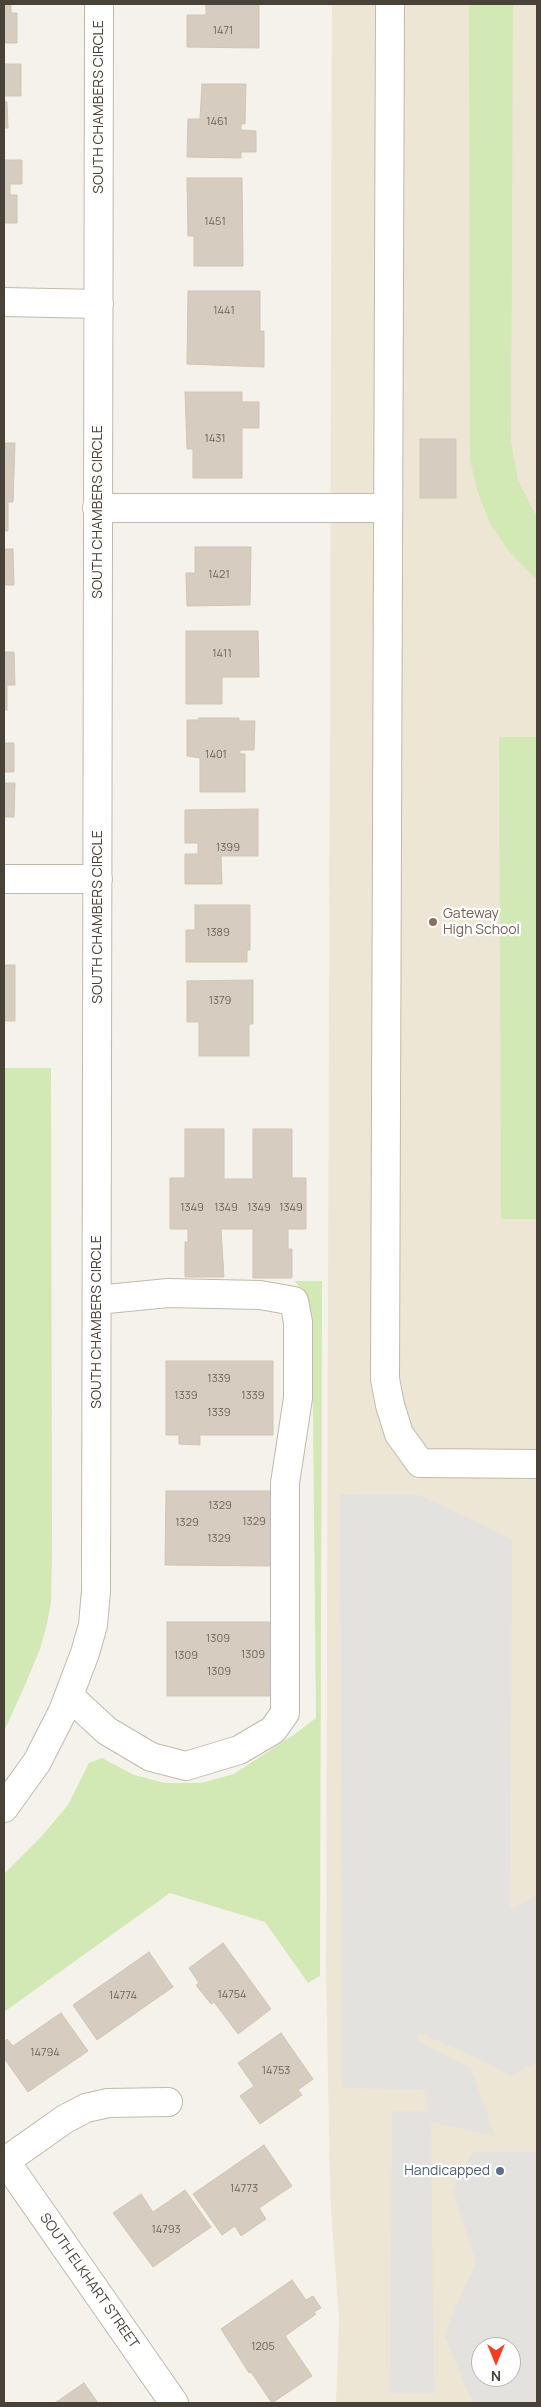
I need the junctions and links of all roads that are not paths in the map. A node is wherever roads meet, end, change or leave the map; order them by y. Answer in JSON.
{"nodes":[{"id":1,"x":99,"y":4,"type":"edge"},
{"id":2,"x":390,"y":4,"type":"edge"},
{"id":3,"x":4,"y":302,"type":"edge"},
{"id":4,"x":99,"y":304,"type":"junction"},
{"id":5,"x":97,"y":508,"type":"junction"},
{"id":6,"x":388,"y":508,"type":"junction"},
{"id":7,"x":4,"y":880,"type":"edge"},
{"id":8,"x":98,"y":880,"type":"junction"},
{"id":9,"x":97,"y":1300,"type":"junction"},
{"id":10,"x":537,"y":1464,"type":"edge"},
{"id":11,"x":69,"y":1696,"type":"junction"},
{"id":12,"x":4,"y":1808,"type":"edge"},
{"id":13,"x":168,"y":2102,"type":"dead end"},
{"id":14,"x":4,"y":2160,"type":"edge"},
{"id":15,"x":174,"y":2403,"type":"edge"}],
"edges":[{"from":1,"to":4,"type":"street","name":"SOUTH CHAMBERS CIRCLE"},
{"from":2,"to":6,"type":"street"},
{"from":3,"to":4,"type":"street"},
{"from":4,"to":5,"type":"street","name":"SOUTH CHAMBERS CIRCLE"},
{"from":5,"to":6,"type":"street"},
{"from":5,"to":8,"type":"street","name":"SOUTH CHAMBERS CIRCLE"},
{"from":6,"to":10,"type":"street"},
{"from":7,"to":8,"type":"street"},
{"from":8,"to":9,"type":"street","name":"SOUTH CHAMBERS CIRCLE"},
{"from":9,"to":11,"type":"street","name":"SOUTH CHAMBERS CIRCLE"},
{"from":9,"to":11,"type":"street"},
{"from":11,"to":12,"type":"street","name":"SOUTH CHAMBERS CIRCLE"},
{"from":13,"to":14,"type":"street"},
{"from":14,"to":15,"type":"street","name":"SOUTH ELKHART STREET"}]}
